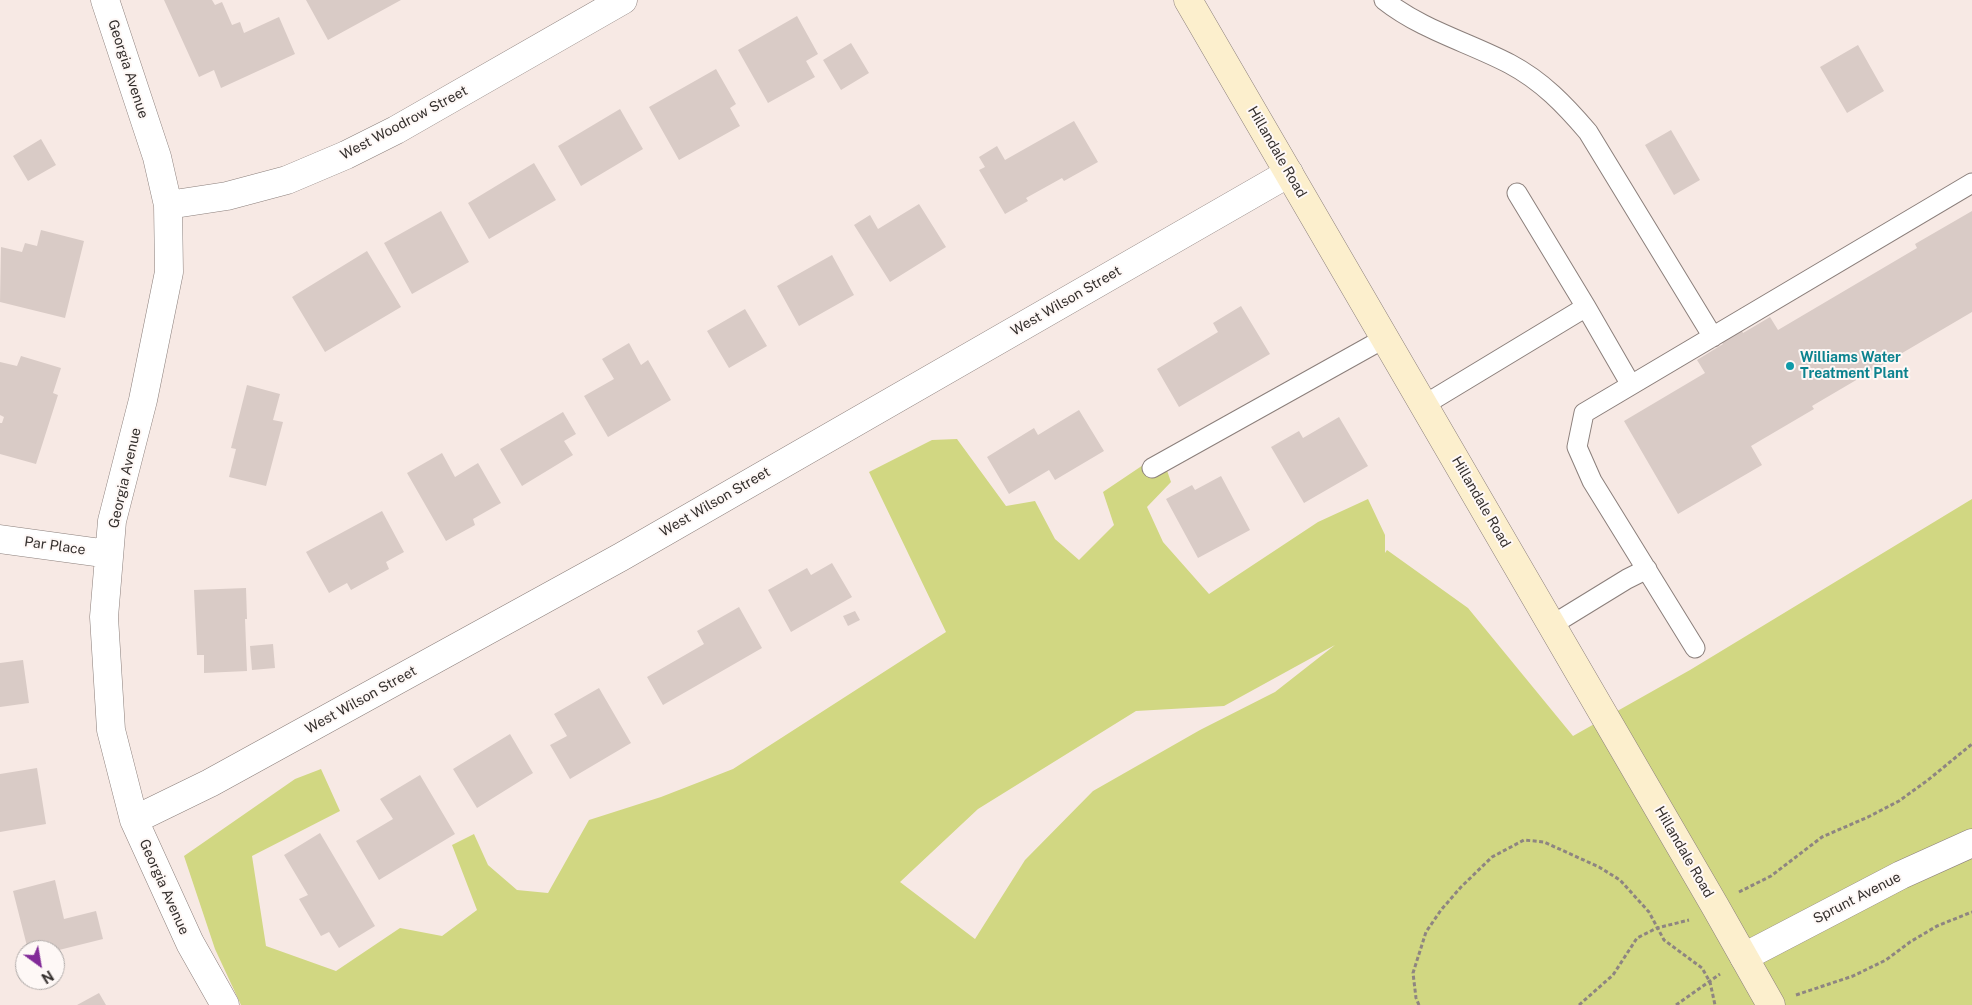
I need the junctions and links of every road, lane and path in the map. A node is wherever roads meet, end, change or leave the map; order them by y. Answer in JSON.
{"nodes":[{"id":1,"x":105,"y":0,"type":"edge"},
{"id":2,"x":623,"y":0,"type":"edge"},
{"id":3,"x":1188,"y":0,"type":"edge"},
{"id":4,"x":1384,"y":0,"type":"edge"},
{"id":5,"x":1289,"y":173,"type":"junction"},
{"id":6,"x":1972,"y":183,"type":"edge"},
{"id":7,"x":1517,"y":193,"type":"dead end"},
{"id":8,"x":168,"y":205,"type":"junction"},
{"id":9,"x":1586,"y":307,"type":"junction"},
{"id":10,"x":1713,"y":337,"type":"junction"},
{"id":11,"x":1385,"y":338,"type":"junction"},
{"id":12,"x":1631,"y":385,"type":"junction"},
{"id":13,"x":1424,"y":405,"type":"junction"},
{"id":14,"x":1152,"y":468,"type":"dead end"},
{"id":15,"x":0,"y":539,"type":"edge"},
{"id":16,"x":109,"y":554,"type":"junction"},
{"id":17,"x":1646,"y":570,"type":"junction"},
{"id":18,"x":1552,"y":625,"type":"junction"},
{"id":19,"x":1695,"y":648,"type":"dead end"},
{"id":20,"x":1972,"y":744,"type":"edge"},
{"id":21,"x":134,"y":820,"type":"junction"},
{"id":22,"x":1972,"y":843,"type":"edge"},
{"id":23,"x":1736,"y":894,"type":"dead end"},
{"id":24,"x":1972,"y":912,"type":"edge"},
{"id":25,"x":1698,"y":916,"type":"dead end"},
{"id":26,"x":1657,"y":928,"type":"junction"},
{"id":27,"x":1744,"y":957,"type":"junction"},
{"id":28,"x":1710,"y":982,"type":"junction"},
{"id":29,"x":1782,"y":1000,"type":"edge"},
{"id":30,"x":225,"y":1005,"type":"edge"},
{"id":31,"x":1419,"y":1005,"type":"edge"},
{"id":32,"x":1579,"y":1005,"type":"edge"},
{"id":33,"x":1676,"y":1005,"type":"edge"},
{"id":34,"x":1715,"y":1005,"type":"edge"}],
"edges":[{"from":1,"to":8,"type":"street","name":"Georgia Avenue"},
{"from":2,"to":8,"type":"street","name":"West Woodrow Street"},
{"from":3,"to":5,"type":"main road","name":"Hillandale Road"},
{"from":4,"to":10,"type":"lane"},
{"from":5,"to":11,"type":"main road","name":"Hillandale Road"},
{"from":5,"to":21,"type":"street","name":"West Wilson Street"},
{"from":6,"to":10,"type":"lane"},
{"from":7,"to":9,"type":"lane"},
{"from":8,"to":16,"type":"street","name":"Georgia Avenue"},
{"from":9,"to":12,"type":"lane"},
{"from":9,"to":13,"type":"lane"},
{"from":10,"to":12,"type":"lane"},
{"from":11,"to":13,"type":"main road","name":"Hillandale Road"},
{"from":11,"to":14,"type":"lane"},
{"from":12,"to":17,"type":"lane"},
{"from":13,"to":18,"type":"main road","name":"Hillandale Road"},
{"from":15,"to":16,"type":"street","name":"Par Place"},
{"from":16,"to":21,"type":"street","name":"Georgia Avenue"},
{"from":17,"to":18,"type":"lane"},
{"from":17,"to":19,"type":"lane"},
{"from":18,"to":27,"type":"main road","name":"Hillandale Road"},
{"from":20,"to":23,"type":"path"},
{"from":21,"to":30,"type":"street","name":"Georgia Avenue"},
{"from":22,"to":27,"type":"street","name":"Sprunt Avenue"},
{"from":24,"to":29,"type":"path"},
{"from":25,"to":26,"type":"path"},
{"from":26,"to":28,"type":"path"},
{"from":26,"to":31,"type":"path"},
{"from":26,"to":32,"type":"path"},
{"from":27,"to":28,"type":"path"},
{"from":27,"to":29,"type":"main road","name":"Hillandale Road"},
{"from":28,"to":33,"type":"path"},
{"from":28,"to":34,"type":"path"}]}
